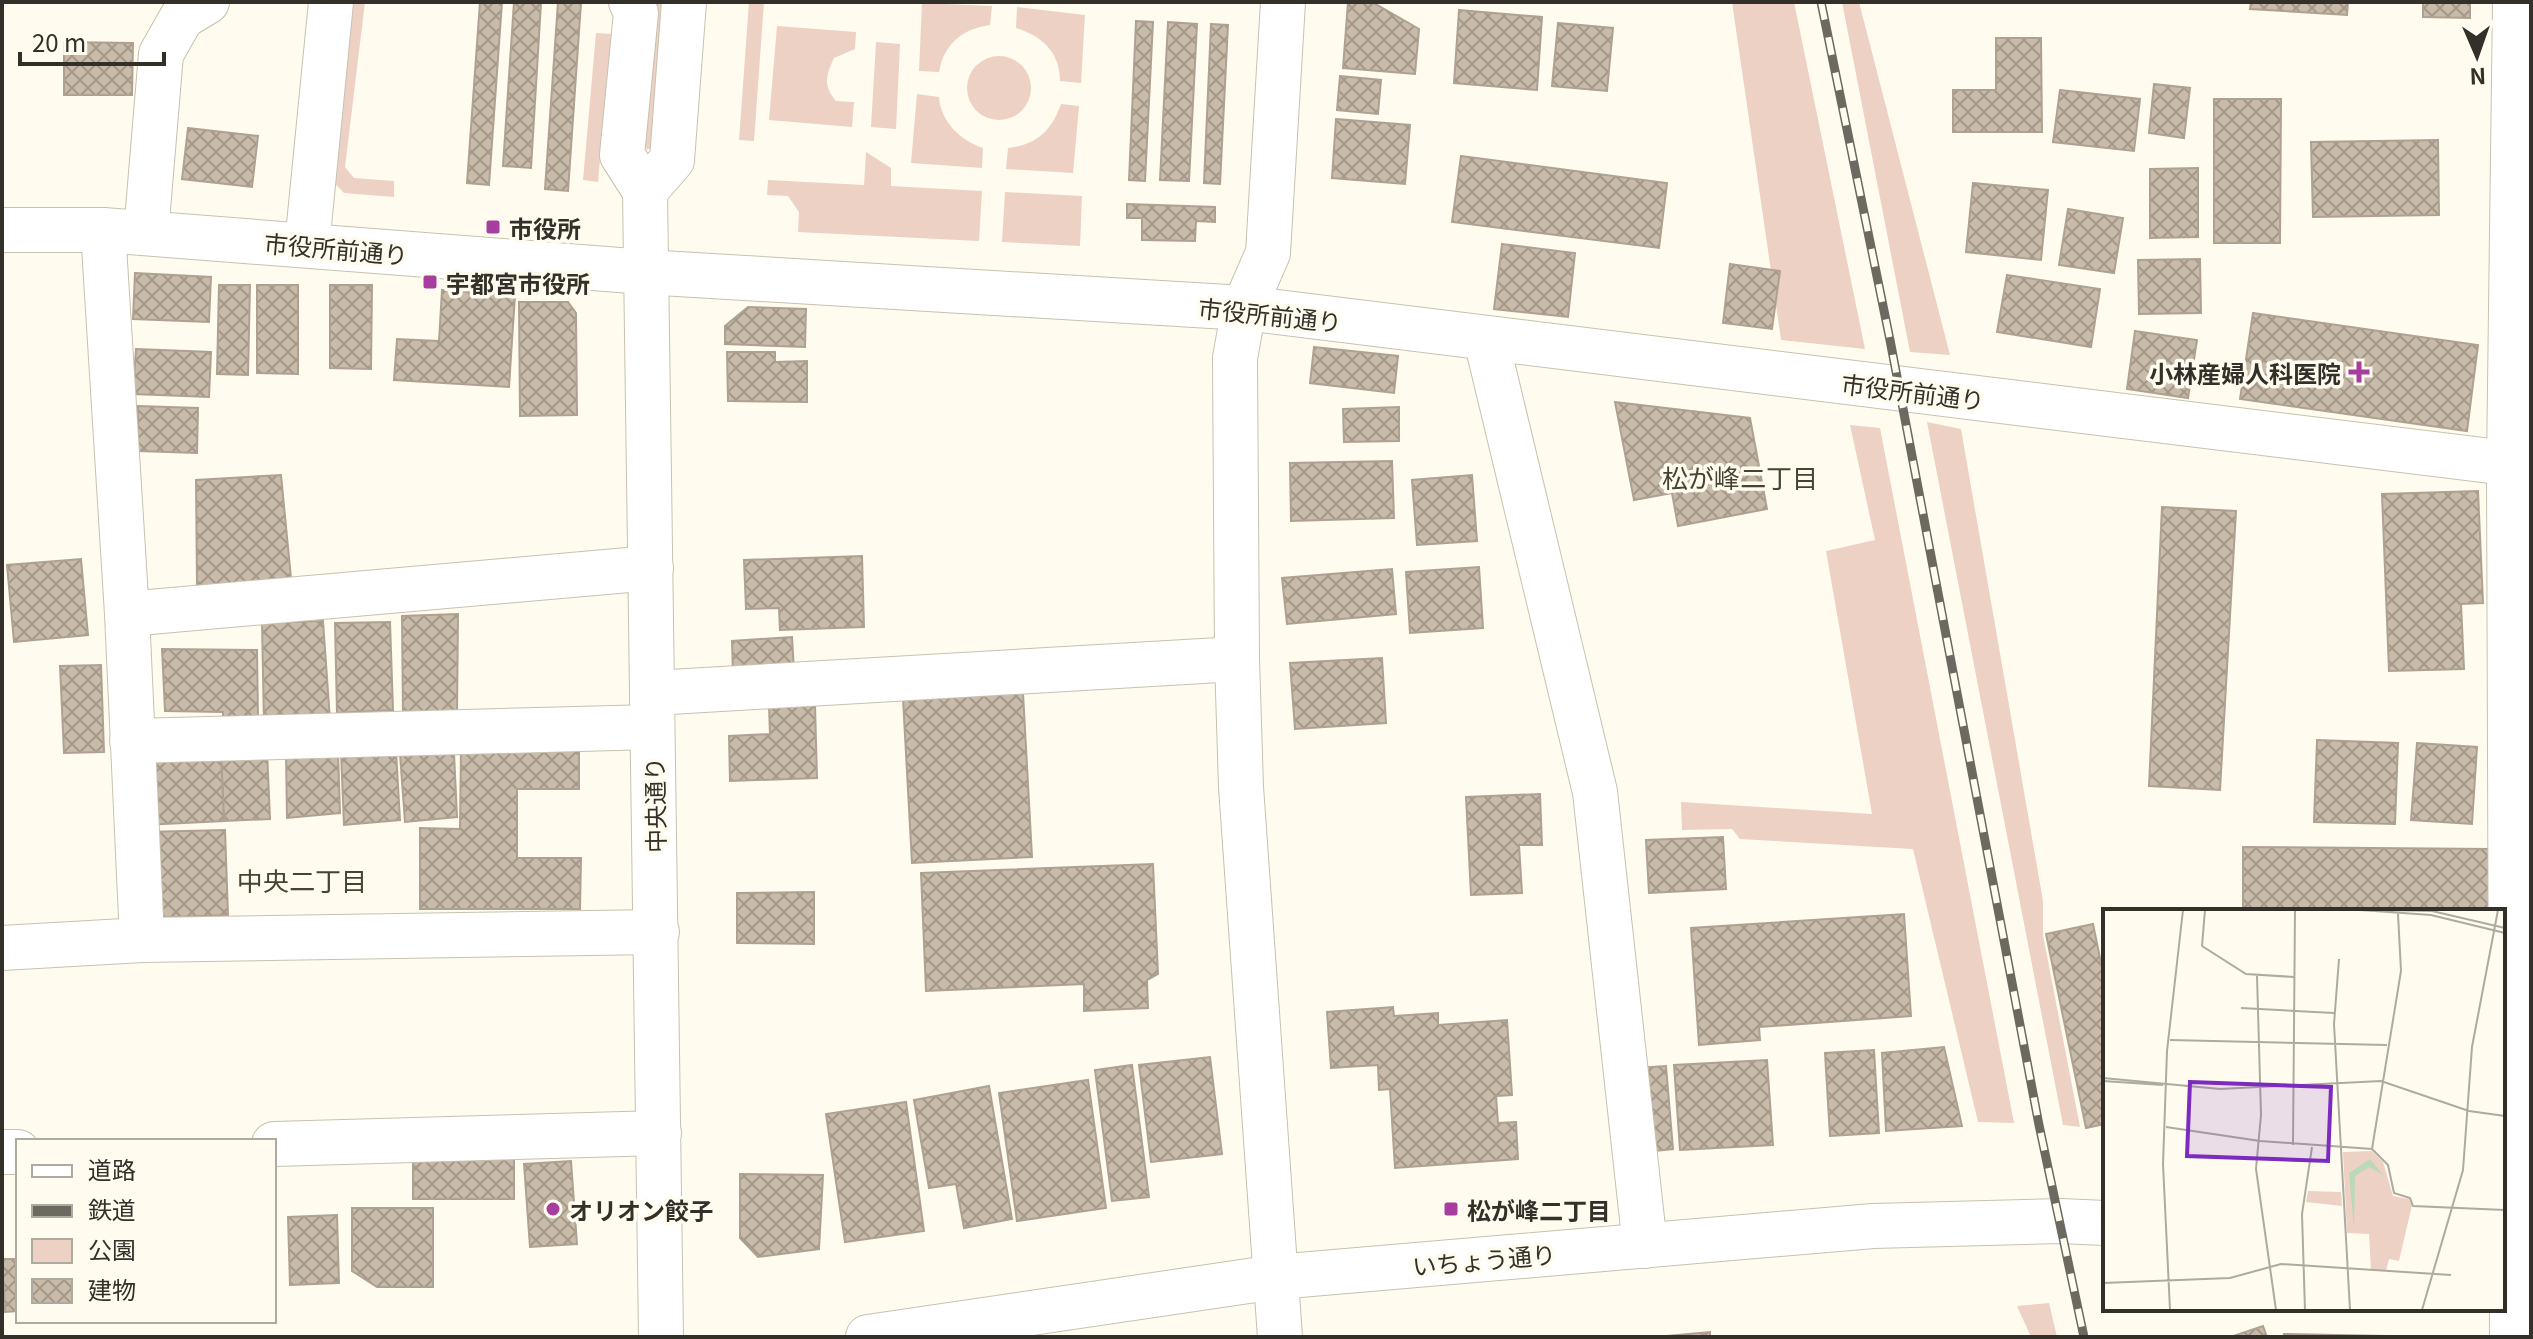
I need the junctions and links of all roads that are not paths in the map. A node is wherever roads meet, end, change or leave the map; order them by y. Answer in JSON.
{"nodes":[{"id":1,"x":207,"y":2,"type":"edge"},
{"id":2,"x":331,"y":2,"type":"edge"},
{"id":3,"x":684,"y":2,"type":"edge"},
{"id":4,"x":1283,"y":2,"type":"edge"},
{"id":5,"x":2515,"y":2,"type":"edge"},
{"id":6,"x":635,"y":6,"type":"edge"},
{"id":7,"x":645,"y":191,"type":"junction"},
{"id":8,"x":2,"y":230,"type":"edge"},
{"id":9,"x":103,"y":230,"type":"junction"},
{"id":10,"x":146,"y":233,"type":"junction"},
{"id":11,"x":307,"y":245,"type":"junction"},
{"id":12,"x":645,"y":272,"type":"junction"},
{"id":13,"x":1244,"y":308,"type":"junction"},
{"id":14,"x":1486,"y":339,"type":"junction"},
{"id":15,"x":2520,"y":465,"type":"edge"},
{"id":16,"x":651,"y":568,"type":"junction"},
{"id":17,"x":127,"y":614,"type":"junction"},
{"id":18,"x":1237,"y":659,"type":"junction"},
{"id":19,"x":652,"y":710,"type":"junction"},
{"id":20,"x":132,"y":741,"type":"junction"},
{"id":21,"x":2521,"y":898,"type":"edge"},
{"id":22,"x":657,"y":932,"type":"junction"},
{"id":23,"x":142,"y":940,"type":"junction"},
{"id":24,"x":2,"y":948,"type":"edge"},
{"id":25,"x":659,"y":1133,"type":"junction"},
{"id":26,"x":276,"y":1144,"type":"edge"},
{"id":27,"x":2103,"y":1223,"type":"edge"},
{"id":28,"x":2515,"y":1240,"type":"edge"},
{"id":29,"x":1645,"y":1246,"type":"junction"},
{"id":30,"x":1276,"y":1277,"type":"junction"},
{"id":31,"x":993,"y":1328,"type":"edge"},
{"id":32,"x":661,"y":1337,"type":"edge"},
{"id":33,"x":868,"y":1337,"type":"edge"},
{"id":34,"x":1280,"y":1337,"type":"edge"},
{"id":35,"x":2512,"y":1337,"type":"edge"}],
"edges":[{"from":1,"to":10,"type":"street"},
{"from":2,"to":11,"type":"street"},
{"from":3,"to":7,"type":"street"},
{"from":4,"to":13,"type":"street"},
{"from":5,"to":15,"type":"street"},
{"from":6,"to":7,"type":"street"},
{"from":7,"to":12,"type":"street","name":"中央通り"},
{"from":8,"to":9,"type":"street","name":"市役所前通り"},
{"from":9,"to":10,"type":"street","name":"市役所前通り"},
{"from":9,"to":17,"type":"street"},
{"from":10,"to":11,"type":"street","name":"市役所前通り"},
{"from":11,"to":12,"type":"street","name":"市役所前通り"},
{"from":12,"to":13,"type":"street","name":"市役所前通り"},
{"from":12,"to":16,"type":"street","name":"中央通り"},
{"from":13,"to":14,"type":"street","name":"市役所前通り"},
{"from":13,"to":18,"type":"street"},
{"from":14,"to":15,"type":"street","name":"市役所前通り"},
{"from":14,"to":29,"type":"street"},
{"from":15,"to":21,"type":"street"},
{"from":16,"to":17,"type":"street"},
{"from":16,"to":19,"type":"street","name":"中央通り"},
{"from":17,"to":20,"type":"street"},
{"from":18,"to":19,"type":"street"},
{"from":18,"to":30,"type":"street"},
{"from":19,"to":20,"type":"street"},
{"from":19,"to":22,"type":"street","name":"中央通り"},
{"from":20,"to":23,"type":"street"},
{"from":21,"to":28,"type":"street"},
{"from":22,"to":23,"type":"street"},
{"from":22,"to":25,"type":"street","name":"中央通り"},
{"from":23,"to":24,"type":"street"},
{"from":25,"to":26,"type":"street"},
{"from":25,"to":32,"type":"street","name":"中央通り"},
{"from":27,"to":29,"type":"street","name":"いちょう通り"},
{"from":28,"to":35,"type":"street"},
{"from":29,"to":30,"type":"street","name":"いちょう通り"},
{"from":30,"to":31,"type":"street","name":"いちょう通り"},
{"from":30,"to":34,"type":"street"},
{"from":31,"to":33,"type":"street","name":"いちょう通り"}]}
